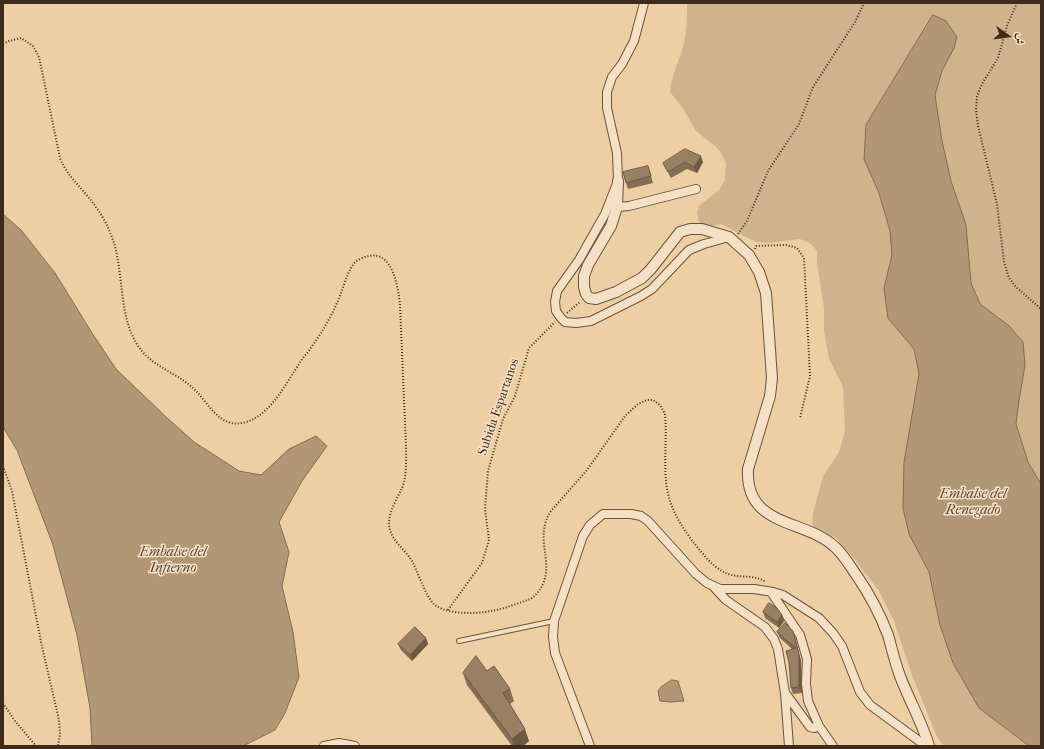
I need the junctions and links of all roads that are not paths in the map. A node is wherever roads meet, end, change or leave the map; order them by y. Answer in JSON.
{"nodes":[{"id":1,"x":644,"y":3,"type":"edge"},
{"id":2,"x":618,"y":182,"type":"junction"},
{"id":3,"x":696,"y":189,"type":"dead end"},
{"id":4,"x":617,"y":207,"type":"junction"},
{"id":5,"x":730,"y":237,"type":"junction"},
{"id":6,"x":713,"y":586,"type":"junction"},
{"id":7,"x":772,"y":592,"type":"junction"},
{"id":8,"x":554,"y":621,"type":"junction"},
{"id":9,"x":459,"y":641,"type":"dead end"},
{"id":10,"x":785,"y":693,"type":"junction"},
{"id":11,"x":818,"y":726,"type":"junction"},
{"id":12,"x":324,"y":746,"type":"edge"},
{"id":13,"x":355,"y":746,"type":"edge"},
{"id":14,"x":590,"y":746,"type":"edge"},
{"id":15,"x":789,"y":746,"type":"edge"},
{"id":16,"x":834,"y":746,"type":"edge"},
{"id":17,"x":926,"y":746,"type":"edge"},
{"id":18,"x":929,"y":746,"type":"edge"}],
"edges":[{"from":1,"to":2,"type":"street"},
{"from":2,"to":4,"type":"street"},
{"from":2,"to":5,"type":"street"},
{"from":3,"to":4,"type":"street"},
{"from":4,"to":5,"type":"street"},
{"from":5,"to":18,"type":"street"},
{"from":6,"to":7,"type":"street"},
{"from":6,"to":8,"type":"street"},
{"from":6,"to":10,"type":"street"},
{"from":7,"to":11,"type":"street"},
{"from":7,"to":17,"type":"street"},
{"from":8,"to":9,"type":"lane"},
{"from":8,"to":14,"type":"street"},
{"from":10,"to":11,"type":"street"},
{"from":10,"to":15,"type":"street"},
{"from":11,"to":16,"type":"street"},
{"from":12,"to":13,"type":"street"}]}
